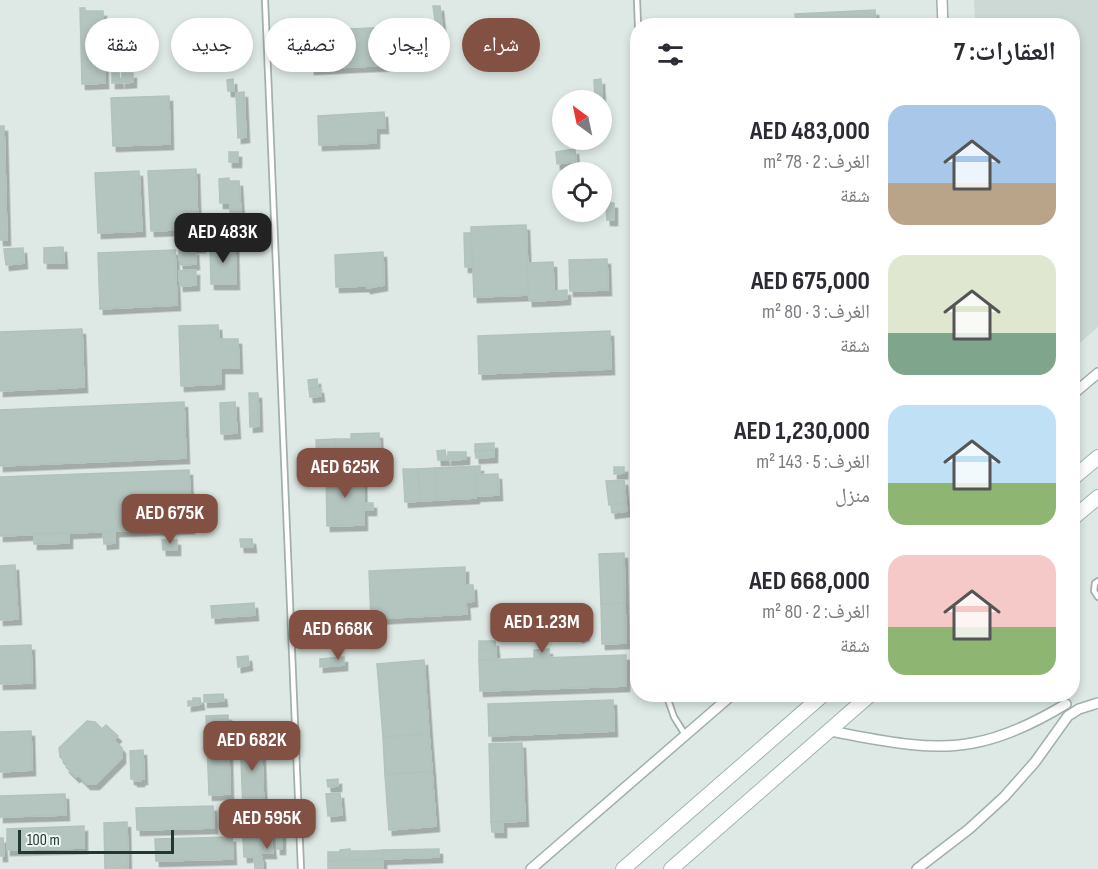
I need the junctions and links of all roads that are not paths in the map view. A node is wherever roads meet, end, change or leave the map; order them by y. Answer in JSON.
{"nodes":[{"id":1,"x":265,"y":0,"type":"edge"},
{"id":2,"x":637,"y":0,"type":"edge"},
{"id":3,"x":942,"y":0,"type":"edge"},
{"id":4,"x":638,"y":18,"type":"edge"},
{"id":5,"x":943,"y":18,"type":"edge"},
{"id":6,"x":1098,"y":373,"type":"edge"},
{"id":7,"x":1080,"y":388,"type":"edge"},
{"id":8,"x":1096,"y":463,"type":"edge"},
{"id":9,"x":1080,"y":474,"type":"edge"},
{"id":10,"x":1097,"y":500,"type":"edge"},
{"id":11,"x":1080,"y":513,"type":"edge"},
{"id":12,"x":1098,"y":581,"type":"edge"},
{"id":13,"x":1098,"y":597,"type":"edge"},
{"id":14,"x":669,"y":702,"type":"edge"},
{"id":15,"x":724,"y":702,"type":"edge"},
{"id":16,"x":815,"y":702,"type":"edge"},
{"id":17,"x":862,"y":702,"type":"edge"},
{"id":18,"x":1098,"y":703,"type":"edge"},
{"id":19,"x":1066,"y":704,"type":"joint"},
{"id":20,"x":1073,"y":712,"type":"junction"},
{"id":21,"x":830,"y":730,"type":"junction"},
{"id":22,"x":686,"y":736,"type":"junction"},
{"id":23,"x":301,"y":869,"type":"edge"},
{"id":24,"x":531,"y":869,"type":"edge"},
{"id":25,"x":623,"y":869,"type":"edge"},
{"id":26,"x":671,"y":869,"type":"edge"},
{"id":27,"x":917,"y":869,"type":"edge"}],
"edges":[{"from":1,"to":23,"type":"lane"},
{"from":2,"to":4,"type":"lane"},
{"from":3,"to":5,"type":"street"},
{"from":6,"to":7,"type":"street"},
{"from":8,"to":9,"type":"street"},
{"from":10,"to":11,"type":"street"},
{"from":12,"to":13,"type":"lane"},
{"from":14,"to":22,"type":"lane"},
{"from":15,"to":22,"type":"street"},
{"from":16,"to":25,"type":"street"},
{"from":17,"to":21,"type":"street"},
{"from":18,"to":20,"type":"street"},
{"from":19,"to":20,"type":"street"},
{"from":19,"to":21,"type":"street"},
{"from":20,"to":27,"type":"street"},
{"from":21,"to":26,"type":"street"},
{"from":22,"to":24,"type":"street"}]}
